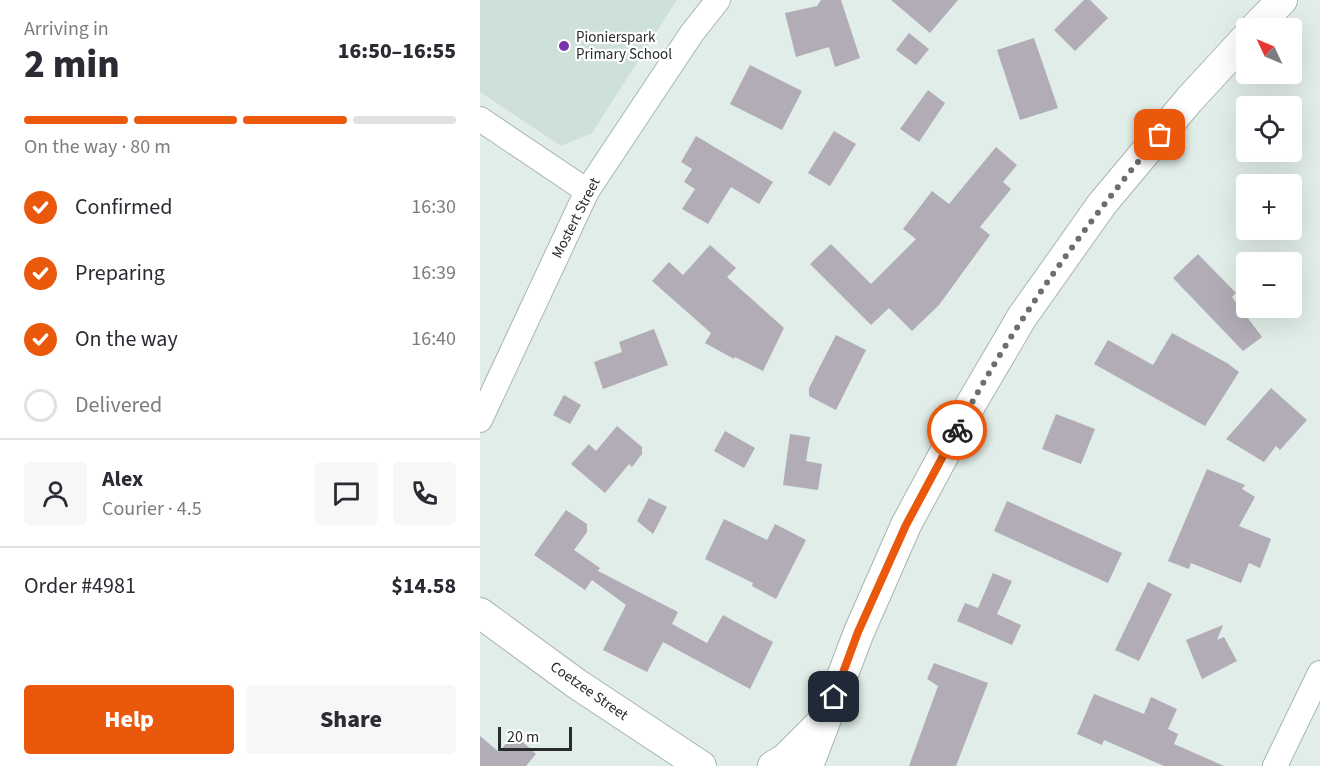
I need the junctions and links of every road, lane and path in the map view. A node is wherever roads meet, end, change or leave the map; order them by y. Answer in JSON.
{"nodes":[{"id":1,"x":718,"y":0,"type":"edge"},
{"id":2,"x":1282,"y":0,"type":"edge"},
{"id":3,"x":1265,"y":18,"type":"edge"},
{"id":4,"x":1236,"y":49,"type":"edge"},
{"id":5,"x":480,"y":119,"type":"edge"},
{"id":6,"x":587,"y":191,"type":"junction"},
{"id":7,"x":480,"y":420,"type":"edge"},
{"id":8,"x":480,"y":613,"type":"edge"},
{"id":9,"x":1320,"y":673,"type":"edge"},
{"id":10,"x":826,"y":718,"type":"junction"},
{"id":11,"x":700,"y":766,"type":"edge"},
{"id":12,"x":773,"y":766,"type":"edge"},
{"id":13,"x":808,"y":766,"type":"edge"},
{"id":14,"x":1275,"y":766,"type":"edge"}],
"edges":[{"from":1,"to":6,"type":"street","name":"Mostert Street"},
{"from":2,"to":3,"type":"street"},
{"from":4,"to":10,"type":"street"},
{"from":5,"to":6,"type":"street"},
{"from":6,"to":7,"type":"street","name":"Mostert Street"},
{"from":8,"to":11,"type":"street","name":"Coetzee Street"},
{"from":9,"to":14,"type":"street"},
{"from":10,"to":12,"type":"street"},
{"from":10,"to":13,"type":"street"}]}
